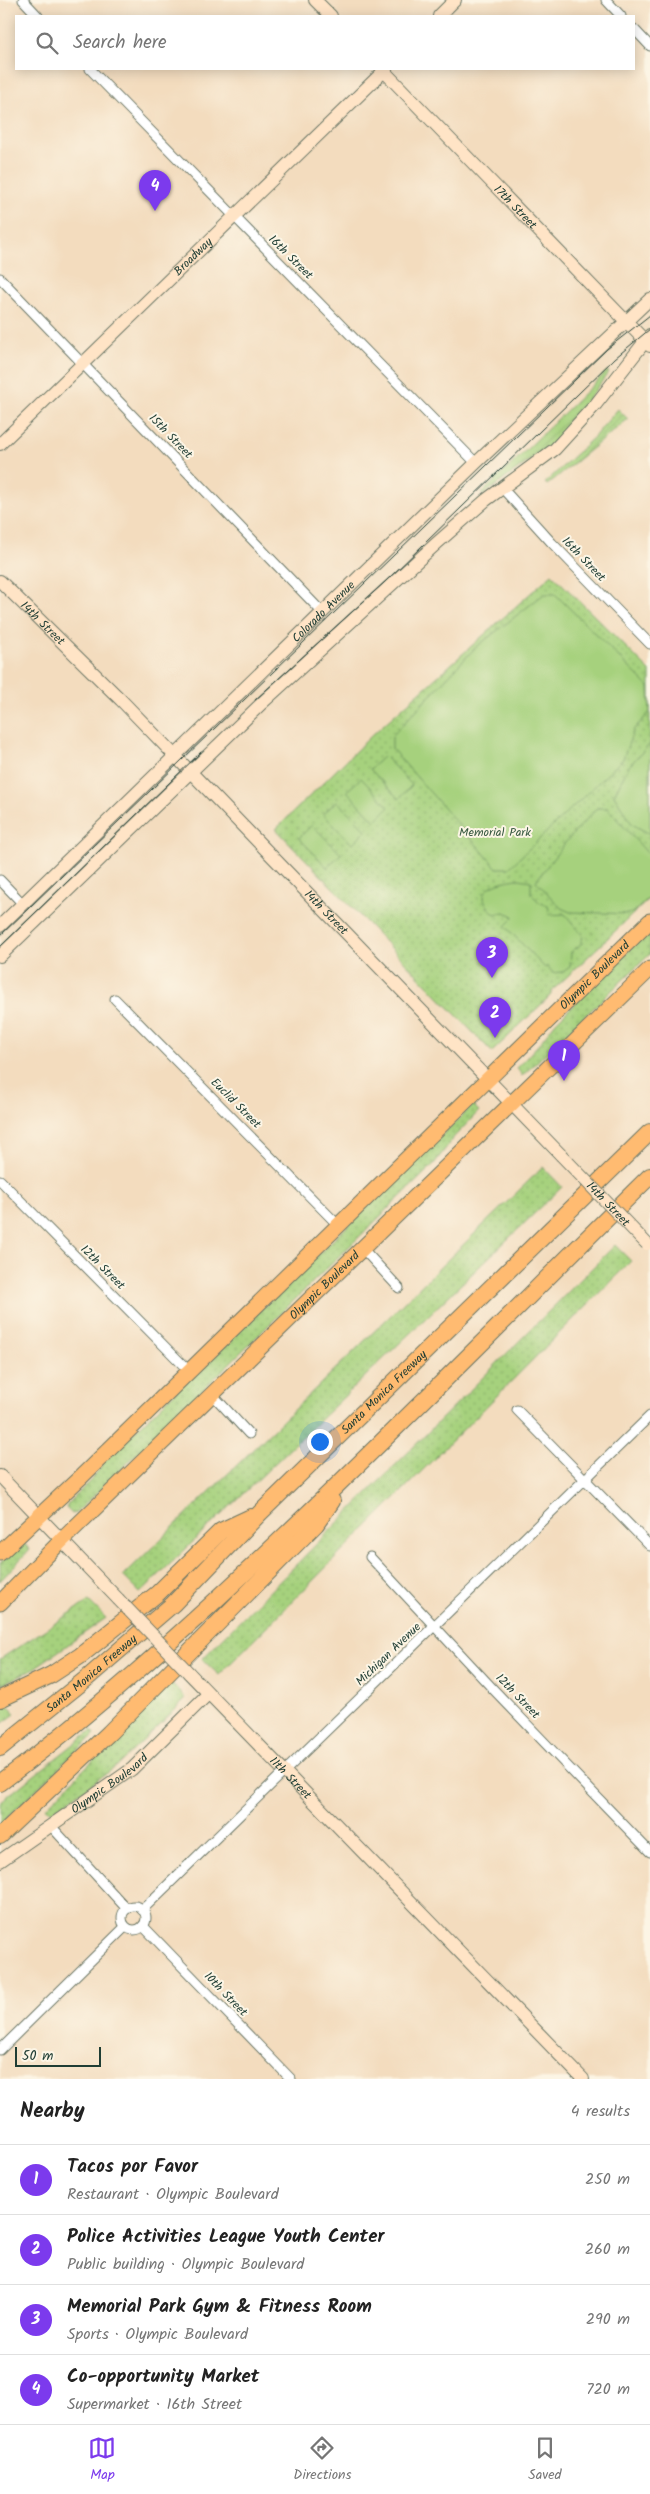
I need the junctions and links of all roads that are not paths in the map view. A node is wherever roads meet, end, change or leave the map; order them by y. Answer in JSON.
{"nodes":[{"id":1,"x":22,"y":0,"type":"edge"},
{"id":2,"x":315,"y":0,"type":"edge"},
{"id":3,"x":455,"y":0,"type":"edge"},
{"id":4,"x":606,"y":0,"type":"edge"},
{"id":5,"x":37,"y":15,"type":"edge"},
{"id":6,"x":330,"y":15,"type":"edge"},
{"id":7,"x":440,"y":15,"type":"edge"},
{"id":8,"x":620,"y":15,"type":"edge"},
{"id":9,"x":635,"y":30,"type":"edge"},
{"id":10,"x":650,"y":46,"type":"edge"},
{"id":11,"x":91,"y":70,"type":"edge"},
{"id":12,"x":383,"y":70,"type":"edge"},
{"id":13,"x":385,"y":70,"type":"edge"},
{"id":14,"x":233,"y":217,"type":"junction"},
{"id":15,"x":0,"y":278,"type":"edge"},
{"id":16,"x":650,"y":299,"type":"edge"},
{"id":17,"x":627,"y":319,"type":"junction"},
{"id":18,"x":649,"y":341,"type":"edge"},
{"id":19,"x":83,"y":363,"type":"junction"},
{"id":20,"x":0,"y":444,"type":"edge"},
{"id":21,"x":476,"y":463,"type":"junction"},
{"id":22,"x":503,"y":489,"type":"junction"},
{"id":23,"x":0,"y":581,"type":"edge"},
{"id":24,"x":322,"y":612,"type":"junction"},
{"id":25,"x":650,"y":644,"type":"edge"},
{"id":26,"x":175,"y":757,"type":"junction"},
{"id":27,"x":190,"y":772,"type":"junction"},
{"id":28,"x":0,"y":880,"type":"edge"},
{"id":29,"x":23,"y":904,"type":"junction"},
{"id":30,"x":650,"y":921,"type":"edge"},
{"id":31,"x":0,"y":926,"type":"edge"},
{"id":32,"x":0,"y":956,"type":"edge"},
{"id":33,"x":650,"y":969,"type":"edge"},
{"id":34,"x":116,"y":999,"type":"dead end"},
{"id":35,"x":489,"y":1080,"type":"junction"},
{"id":36,"x":512,"y":1104,"type":"junction"},
{"id":37,"x":650,"y":1132,"type":"edge"},
{"id":38,"x":650,"y":1176,"type":"edge"},
{"id":39,"x":0,"y":1180,"type":"edge"},
{"id":40,"x":338,"y":1225,"type":"junction"},
{"id":41,"x":648,"y":1246,"type":"edge"},
{"id":42,"x":362,"y":1248,"type":"junction"},
{"id":43,"x":399,"y":1288,"type":"dead end"},
{"id":44,"x":189,"y":1371,"type":"junction"},
{"id":45,"x":212,"y":1394,"type":"junction"},
{"id":46,"x":517,"y":1410,"type":"dead end"},
{"id":47,"x":650,"y":1416,"type":"edge"},
{"id":48,"x":249,"y":1434,"type":"dead end"},
{"id":49,"x":353,"y":1472,"type":"junction"},
{"id":50,"x":0,"y":1476,"type":"edge"},
{"id":51,"x":585,"y":1480,"type":"junction"},
{"id":52,"x":260,"y":1513,"type":"junction"},
{"id":53,"x":39,"y":1517,"type":"junction"},
{"id":54,"x":62,"y":1540,"type":"junction"},
{"id":55,"x":650,"y":1546,"type":"edge"},
{"id":56,"x":0,"y":1553,"type":"edge"},
{"id":57,"x":370,"y":1556,"type":"dead end"},
{"id":58,"x":0,"y":1603,"type":"edge"},
{"id":59,"x":434,"y":1626,"type":"junction"},
{"id":60,"x":208,"y":1694,"type":"junction"},
{"id":61,"x":0,"y":1699,"type":"edge"},
{"id":62,"x":0,"y":1748,"type":"edge"},
{"id":63,"x":285,"y":1771,"type":"junction"},
{"id":64,"x":0,"y":1783,"type":"edge"},
{"id":65,"x":51,"y":1826,"type":"junction"},
{"id":66,"x":0,"y":1836,"type":"edge"},
{"id":67,"x":650,"y":1852,"type":"edge"},
{"id":68,"x":0,"y":1861,"type":"edge"},
{"id":69,"x":127,"y":1909,"type":"junction"},
{"id":70,"x":142,"y":1910,"type":"junction"},
{"id":71,"x":143,"y":1926,"type":"junction"},
{"id":72,"x":125,"y":1927,"type":"junction"},
{"id":73,"x":0,"y":2050,"type":"edge"},
{"id":74,"x":291,"y":2079,"type":"edge"},
{"id":75,"x":582,"y":2079,"type":"edge"}],
"edges":[{"from":1,"to":5,"type":"street"},
{"from":2,"to":6,"type":"street"},
{"from":3,"to":7,"type":"street"},
{"from":4,"to":8,"type":"street"},
{"from":9,"to":10,"type":"street"},
{"from":11,"to":14,"type":"street","name":"16th Street"},
{"from":12,"to":14,"type":"street","name":"Broadway"},
{"from":13,"to":17,"type":"street","name":"17th Street"},
{"from":14,"to":19,"type":"street","name":"Broadway"},
{"from":14,"to":21,"type":"street","name":"16th Street"},
{"from":15,"to":19,"type":"street","name":"15th Street"},
{"from":16,"to":17,"type":"street","name":"Colorado Avenue"},
{"from":17,"to":18,"type":"street","name":"17th Street"},
{"from":17,"to":21,"type":"street","name":"Colorado Avenue"},
{"from":18,"to":22,"type":"street","name":"Colorado Avenue"},
{"from":19,"to":20,"type":"street","name":"Broadway"},
{"from":19,"to":24,"type":"street","name":"15th Street"},
{"from":21,"to":24,"type":"street","name":"Colorado Avenue"},
{"from":22,"to":25,"type":"street","name":"16th Street"},
{"from":22,"to":27,"type":"street","name":"Colorado Avenue"},
{"from":23,"to":26,"type":"street","name":"14th Street"},
{"from":24,"to":26,"type":"street","name":"Colorado Avenue"},
{"from":26,"to":27,"type":"street","name":"14th Street"},
{"from":26,"to":29,"type":"street","name":"Colorado Avenue"},
{"from":27,"to":32,"type":"street","name":"Colorado Avenue"},
{"from":27,"to":35,"type":"street","name":"14th Street"},
{"from":28,"to":29,"type":"street"},
{"from":29,"to":31,"type":"street","name":"Colorado Avenue"},
{"from":30,"to":35,"type":"main road","name":"Olympic Boulevard"},
{"from":33,"to":36,"type":"main road","name":"Olympic Boulevard"},
{"from":34,"to":40,"type":"street","name":"Euclid Street"},
{"from":35,"to":36,"type":"street","name":"14th Street"},
{"from":35,"to":40,"type":"main road","name":"Olympic Boulevard"},
{"from":36,"to":41,"type":"street","name":"14th Street","bridge":true},
{"from":36,"to":42,"type":"main road","name":"Olympic Boulevard"},
{"from":37,"to":52,"type":"highway","name":"Santa Monica Freeway"},
{"from":38,"to":49,"type":"highway"},
{"from":39,"to":44,"type":"street","name":"12th Street"},
{"from":40,"to":44,"type":"main road","name":"Olympic Boulevard"},
{"from":42,"to":43,"type":"street"},
{"from":42,"to":45,"type":"main road","name":"Olympic Boulevard"},
{"from":44,"to":53,"type":"main road","name":"Olympic Boulevard"},
{"from":45,"to":48,"type":"street"},
{"from":45,"to":54,"type":"main road","name":"Olympic Boulevard"},
{"from":46,"to":51,"type":"street"},
{"from":47,"to":51,"type":"street","name":"Michigan Avenue"},
{"from":49,"to":64,"type":"highway"},
{"from":49,"to":66,"type":"highway"},
{"from":50,"to":53,"type":"street","name":"11th Street"},
{"from":51,"to":55,"type":"street"},
{"from":51,"to":59,"type":"street","name":"Michigan Avenue"},
{"from":52,"to":61,"type":"highway"},
{"from":52,"to":62,"type":"highway","name":"Santa Monica Freeway"},
{"from":53,"to":54,"type":"street","name":"11th Street"},
{"from":53,"to":56,"type":"main road","name":"Olympic Boulevard"},
{"from":54,"to":58,"type":"main road","name":"Olympic Boulevard"},
{"from":54,"to":60,"type":"street","name":"11th Street","bridge":true},
{"from":57,"to":59,"type":"street","name":"12th Street"},
{"from":59,"to":63,"type":"street","name":"Michigan Avenue"},
{"from":59,"to":67,"type":"street","name":"12th Street"},
{"from":60,"to":63,"type":"street","name":"11th Street"},
{"from":60,"to":65,"type":"street","name":"Olympic Boulevard"},
{"from":63,"to":70,"type":"street","name":"Michigan Avenue"},
{"from":63,"to":75,"type":"street","name":"11th Street"},
{"from":65,"to":68,"type":"street","name":"Olympic Boulevard"},
{"from":65,"to":69,"type":"street"},
{"from":69,"to":70,"type":"street"},
{"from":69,"to":72,"type":"street"},
{"from":70,"to":71,"type":"street"},
{"from":71,"to":72,"type":"street"},
{"from":71,"to":74,"type":"street","name":"10th Street"},
{"from":72,"to":73,"type":"street"}]}
